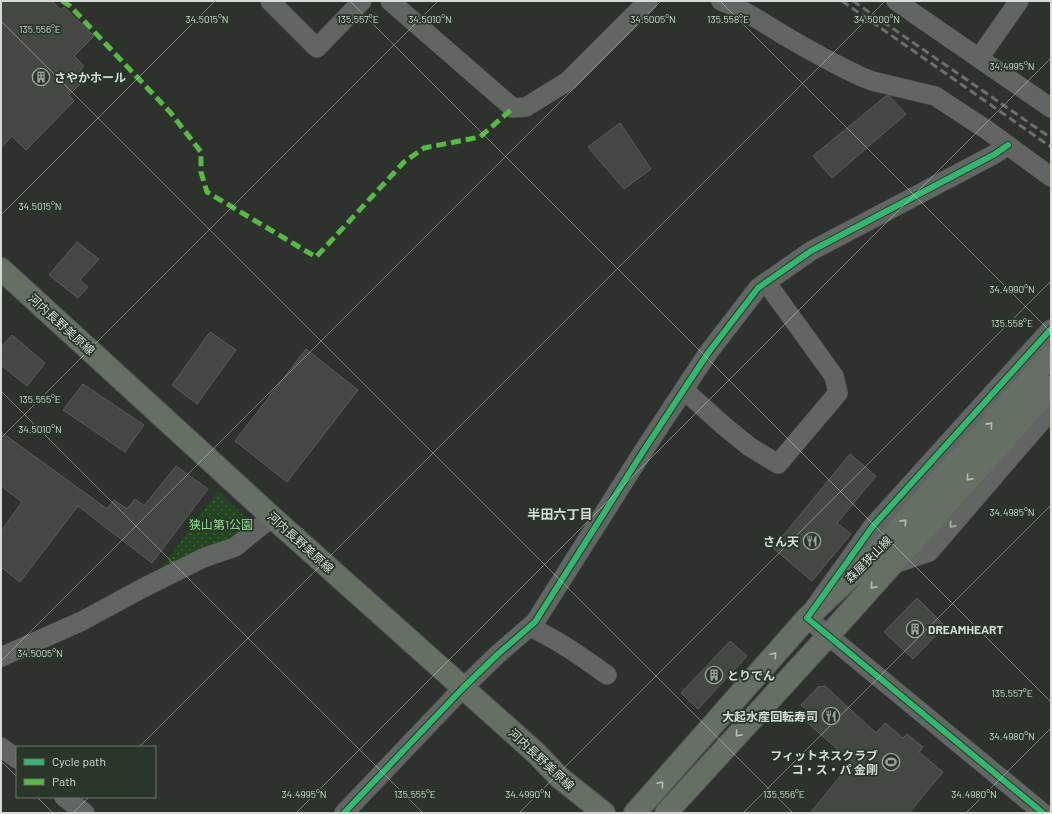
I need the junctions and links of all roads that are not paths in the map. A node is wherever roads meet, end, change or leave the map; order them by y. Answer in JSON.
{"nodes":[{"id":1,"x":270,"y":1,"type":"edge"},
{"id":2,"x":362,"y":1,"type":"edge"},
{"id":3,"x":390,"y":1,"type":"edge"},
{"id":4,"x":648,"y":1,"type":"edge"},
{"id":5,"x":721,"y":1,"type":"edge"},
{"id":6,"x":896,"y":1,"type":"edge"},
{"id":7,"x":1018,"y":1,"type":"edge"},
{"id":8,"x":979,"y":58,"type":"junction"},
{"id":9,"x":1051,"y":108,"type":"edge"},
{"id":10,"x":1008,"y":145,"type":"junction"},
{"id":11,"x":1051,"y":177,"type":"edge"},
{"id":12,"x":1,"y":269,"type":"edge"},
{"id":13,"x":766,"y":282,"type":"junction"},
{"id":14,"x":1051,"y":329,"type":"edge"},
{"id":15,"x":1050,"y":357,"type":"edge"},
{"id":16,"x":1051,"y":387,"type":"edge"},
{"id":17,"x":684,"y":390,"type":"junction"},
{"id":18,"x":1051,"y":410,"type":"edge"},
{"id":19,"x":272,"y":516,"type":"junction"},
{"id":20,"x":891,"y":565,"type":"junction"},
{"id":21,"x":806,"y":618,"type":"junction"},
{"id":22,"x":530,"y":627,"type":"junction"},
{"id":23,"x":828,"y":636,"type":"junction"},
{"id":24,"x":1,"y":657,"type":"edge"},
{"id":25,"x":607,"y":676,"type":"dead end"},
{"id":26,"x":463,"y":688,"type":"junction"},
{"id":27,"x":1,"y":746,"type":"edge"},
{"id":28,"x":16,"y":758,"type":"edge"},
{"id":29,"x":65,"y":798,"type":"edge"},
{"id":30,"x":85,"y":813,"type":"edge"},
{"id":31,"x":344,"y":813,"type":"edge"},
{"id":32,"x":604,"y":813,"type":"edge"},
{"id":33,"x":635,"y":813,"type":"edge"},
{"id":34,"x":666,"y":813,"type":"edge"},
{"id":35,"x":1043,"y":813,"type":"edge"}],
"edges":[{"from":1,"to":2,"type":"street"},
{"from":3,"to":4,"type":"street"},
{"from":5,"to":10,"type":"street"},
{"from":6,"to":8,"type":"street"},
{"from":7,"to":8,"type":"street"},
{"from":8,"to":9,"type":"street"},
{"from":10,"to":11,"type":"street"},
{"from":10,"to":13,"type":"street"},
{"from":12,"to":19,"type":"main road","name":"河内長野美原線"},
{"from":13,"to":17,"type":"street"},
{"from":13,"to":17,"type":"street"},
{"from":14,"to":21,"type":"street"},
{"from":21,"to":15,"type":"main road","name":"森屋狭山線","one_way":true},
{"from":16,"to":20,"type":"main road","name":"森屋狭山線","one_way":true},
{"from":17,"to":22,"type":"street"},
{"from":18,"to":20,"type":"street","one_way":true},
{"from":19,"to":24,"type":"street"},
{"from":19,"to":26,"type":"main road","name":"河内長野美原線"},
{"from":20,"to":23,"type":"main road","name":"森屋狭山線","one_way":true},
{"from":21,"to":23,"type":"street"},
{"from":33,"to":21,"type":"main road","name":"森屋狭山線","one_way":true},
{"from":22,"to":25,"type":"street"},
{"from":22,"to":26,"type":"street"},
{"from":23,"to":34,"type":"main road","name":"森屋狭山線","one_way":true},
{"from":23,"to":35,"type":"street"},
{"from":26,"to":31,"type":"street"},
{"from":26,"to":32,"type":"main road","name":"河内長野美原線"},
{"from":27,"to":28,"type":"street"},
{"from":29,"to":30,"type":"street"}]}
